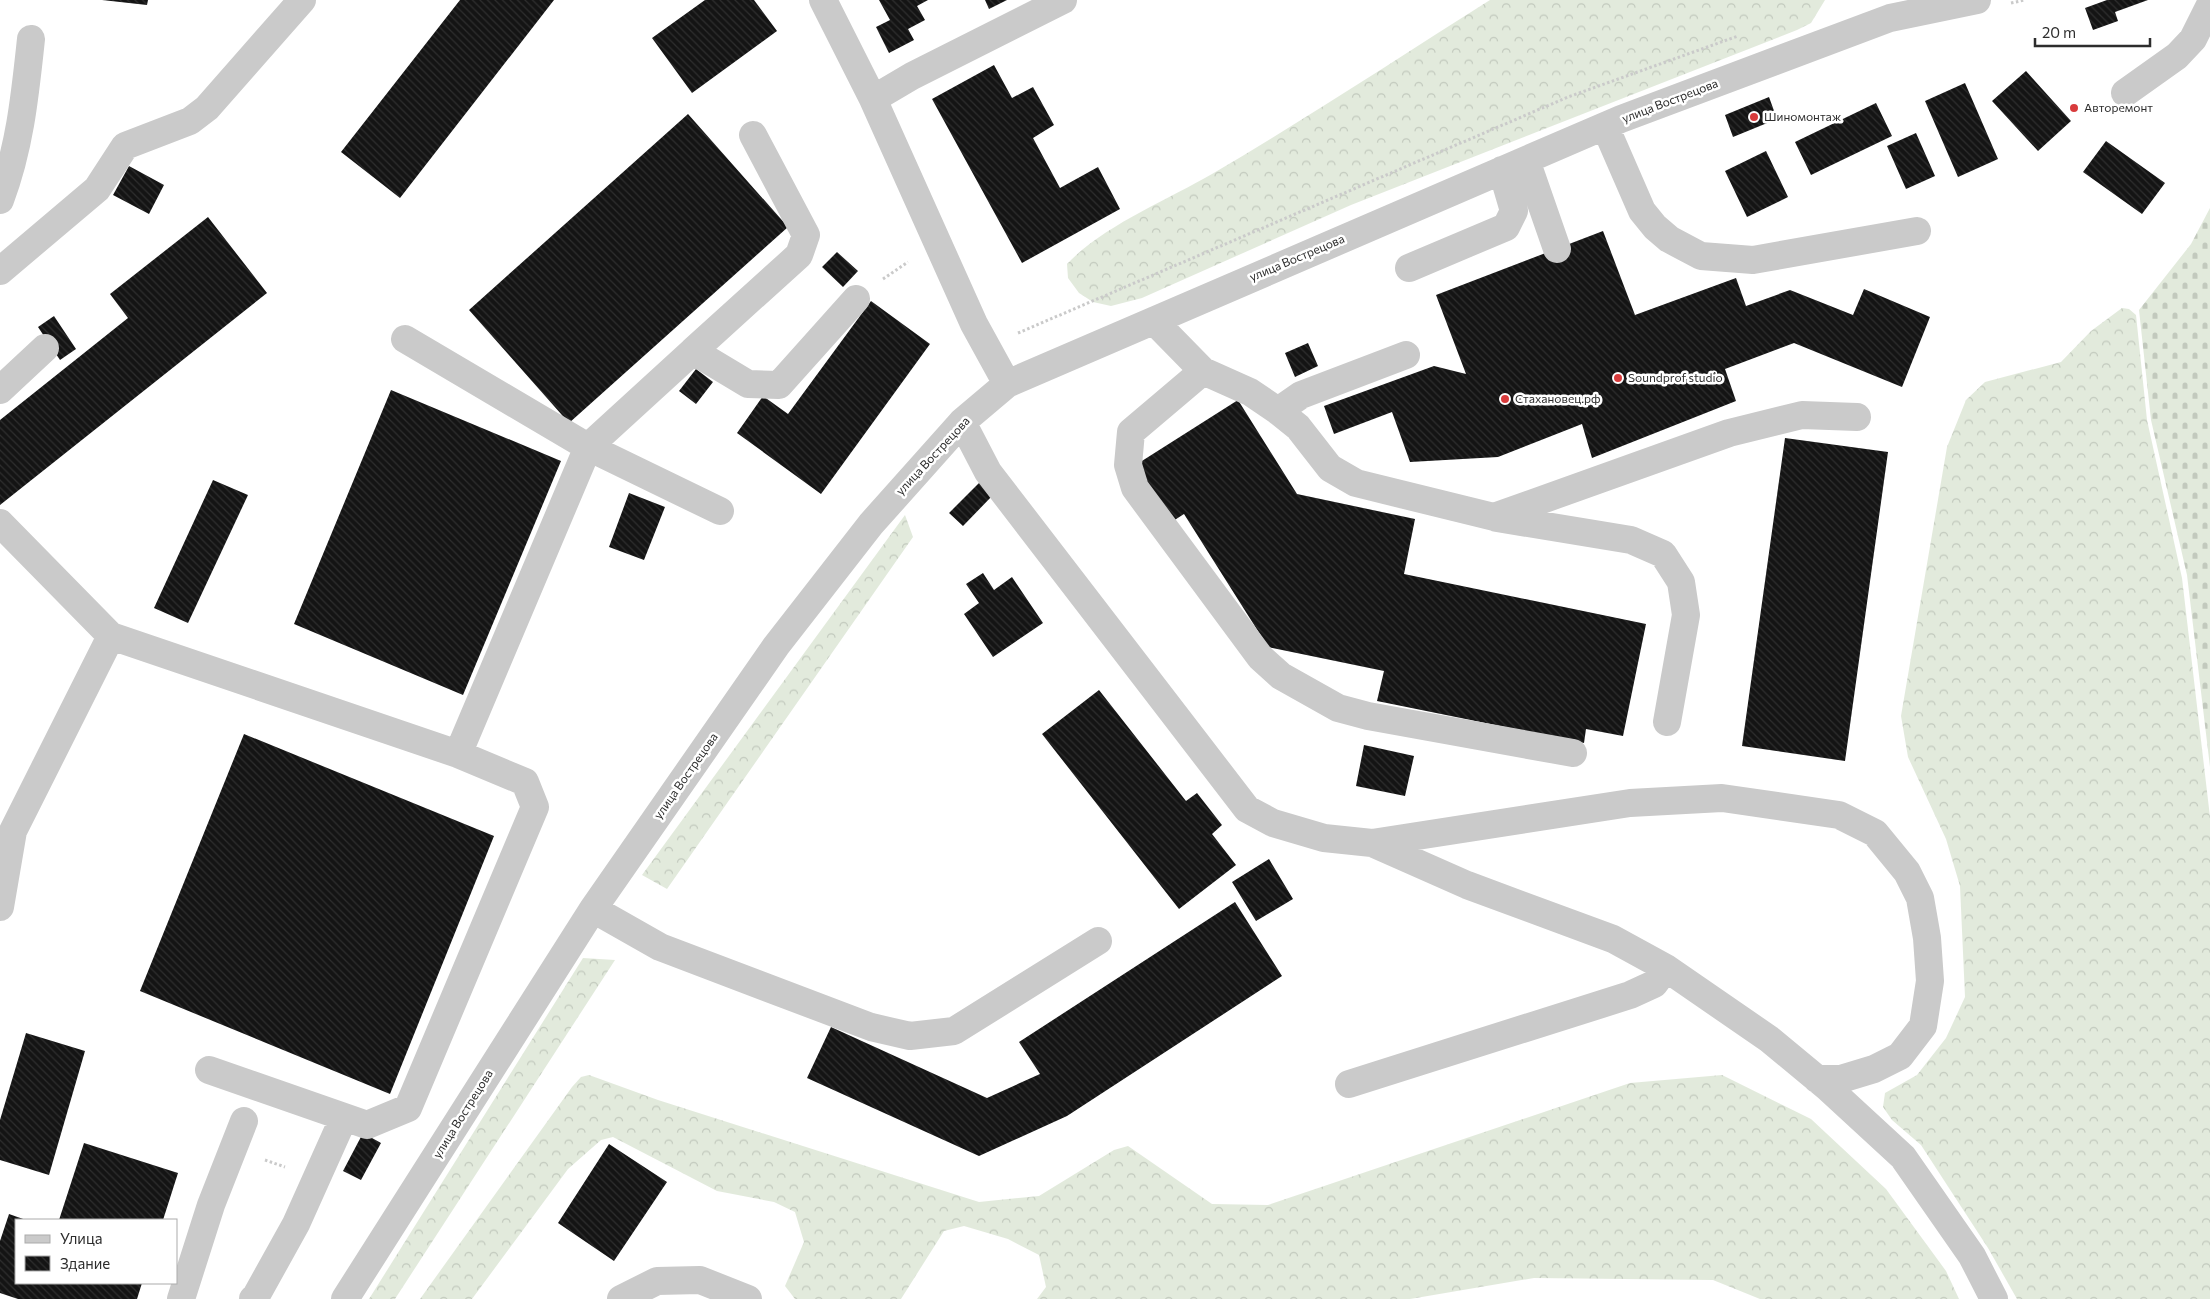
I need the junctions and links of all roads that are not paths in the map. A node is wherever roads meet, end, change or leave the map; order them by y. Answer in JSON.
{"nodes":[{"id":1,"x":302,"y":0,"type":"edge"},
{"id":2,"x":823,"y":0,"type":"edge"},
{"id":3,"x":1063,"y":0,"type":"edge"},
{"id":4,"x":1977,"y":0,"type":"edge"},
{"id":5,"x":2210,"y":5,"type":"edge"},
{"id":6,"x":1885,"y":9,"type":"edge"},
{"id":7,"x":31,"y":39,"type":"dead end"},
{"id":8,"x":2125,"y":93,"type":"dead end"},
{"id":9,"x":873,"y":99,"type":"junction"},
{"id":10,"x":1605,"y":126,"type":"junction"},
{"id":11,"x":753,"y":135,"type":"dead end"},
{"id":12,"x":1514,"y":165,"type":"junction"},
{"id":13,"x":0,"y":200,"type":"edge"},
{"id":14,"x":1917,"y":230,"type":"dead end"},
{"id":15,"x":1557,"y":249,"type":"dead end"},
{"id":16,"x":1409,"y":268,"type":"dead end"},
{"id":17,"x":0,"y":271,"type":"edge"},
{"id":18,"x":856,"y":299,"type":"dead end"},
{"id":19,"x":1154,"y":321,"type":"junction"},
{"id":20,"x":405,"y":338,"type":"dead end"},
{"id":21,"x":45,"y":348,"type":"dead end"},
{"id":22,"x":693,"y":351,"type":"junction"},
{"id":23,"x":1406,"y":355,"type":"dead end"},
{"id":24,"x":1203,"y":371,"type":"junction"},
{"id":25,"x":1007,"y":384,"type":"junction"},
{"id":26,"x":0,"y":390,"type":"edge"},
{"id":27,"x":1278,"y":412,"type":"junction"},
{"id":28,"x":1857,"y":417,"type":"dead end"},
{"id":29,"x":962,"y":422,"type":"junction"},
{"id":30,"x":588,"y":446,"type":"junction"},
{"id":31,"x":720,"y":512,"type":"dead end"},
{"id":32,"x":1494,"y":517,"type":"junction"},
{"id":33,"x":0,"y":523,"type":"edge"},
{"id":34,"x":112,"y":636,"type":"junction"},
{"id":35,"x":1667,"y":722,"type":"dead end"},
{"id":36,"x":458,"y":754,"type":"junction"},
{"id":37,"x":1573,"y":754,"type":"dead end"},
{"id":38,"x":6,"y":834,"type":"edge"},
{"id":39,"x":1372,"y":843,"type":"junction"},
{"id":40,"x":0,"y":908,"type":"edge"},
{"id":41,"x":593,"y":909,"type":"junction"},
{"id":42,"x":1098,"y":941,"type":"dead end"},
{"id":43,"x":1666,"y":968,"type":"junction"},
{"id":44,"x":210,"y":1070,"type":"dead end"},
{"id":45,"x":1818,"y":1079,"type":"junction"},
{"id":46,"x":1350,"y":1084,"type":"dead end"},
{"id":47,"x":344,"y":1117,"type":"junction"},
{"id":48,"x":244,"y":1121,"type":"dead end"},
{"id":49,"x":181,"y":1299,"type":"edge"},
{"id":50,"x":253,"y":1299,"type":"edge"},
{"id":51,"x":346,"y":1299,"type":"edge"},
{"id":52,"x":621,"y":1299,"type":"edge"},
{"id":53,"x":748,"y":1299,"type":"edge"},
{"id":54,"x":1994,"y":1299,"type":"edge"}],
"edges":[{"from":1,"to":17,"type":"street"},
{"from":2,"to":9,"type":"street"},
{"from":3,"to":9,"type":"street"},
{"from":4,"to":6,"type":"street","name":"улица Вострецова"},
{"from":5,"to":8,"type":"street"},
{"from":6,"to":10,"type":"street","name":"улица Вострецова"},
{"from":7,"to":13,"type":"street"},
{"from":9,"to":25,"type":"street"},
{"from":10,"to":12,"type":"street","name":"улица Вострецова"},
{"from":10,"to":14,"type":"street"},
{"from":11,"to":22,"type":"street"},
{"from":12,"to":15,"type":"street"},
{"from":12,"to":16,"type":"street"},
{"from":12,"to":19,"type":"street","name":"улица Вострецова"},
{"from":18,"to":22,"type":"street"},
{"from":19,"to":24,"type":"street"},
{"from":19,"to":25,"type":"street","name":"улица Вострецова"},
{"from":20,"to":30,"type":"street"},
{"from":21,"to":26,"type":"street"},
{"from":22,"to":30,"type":"street"},
{"from":23,"to":27,"type":"street"},
{"from":24,"to":27,"type":"street"},
{"from":24,"to":37,"type":"street"},
{"from":25,"to":29,"type":"street","name":"улица Вострецова"},
{"from":27,"to":32,"type":"street"},
{"from":28,"to":32,"type":"street"},
{"from":29,"to":39,"type":"street"},
{"from":29,"to":41,"type":"street","name":"улица Вострецова"},
{"from":30,"to":31,"type":"street"},
{"from":30,"to":36,"type":"street"},
{"from":32,"to":35,"type":"street"},
{"from":33,"to":34,"type":"street"},
{"from":34,"to":36,"type":"street"},
{"from":34,"to":38,"type":"street"},
{"from":36,"to":47,"type":"street"},
{"from":38,"to":40,"type":"street"},
{"from":39,"to":43,"type":"street"},
{"from":39,"to":45,"type":"street"},
{"from":41,"to":42,"type":"street"},
{"from":41,"to":51,"type":"street","name":"улица Вострецова"},
{"from":43,"to":45,"type":"street"},
{"from":43,"to":46,"type":"street"},
{"from":44,"to":47,"type":"street"},
{"from":45,"to":54,"type":"street"},
{"from":47,"to":50,"type":"street"},
{"from":48,"to":49,"type":"street"},
{"from":52,"to":53,"type":"street"}]}
